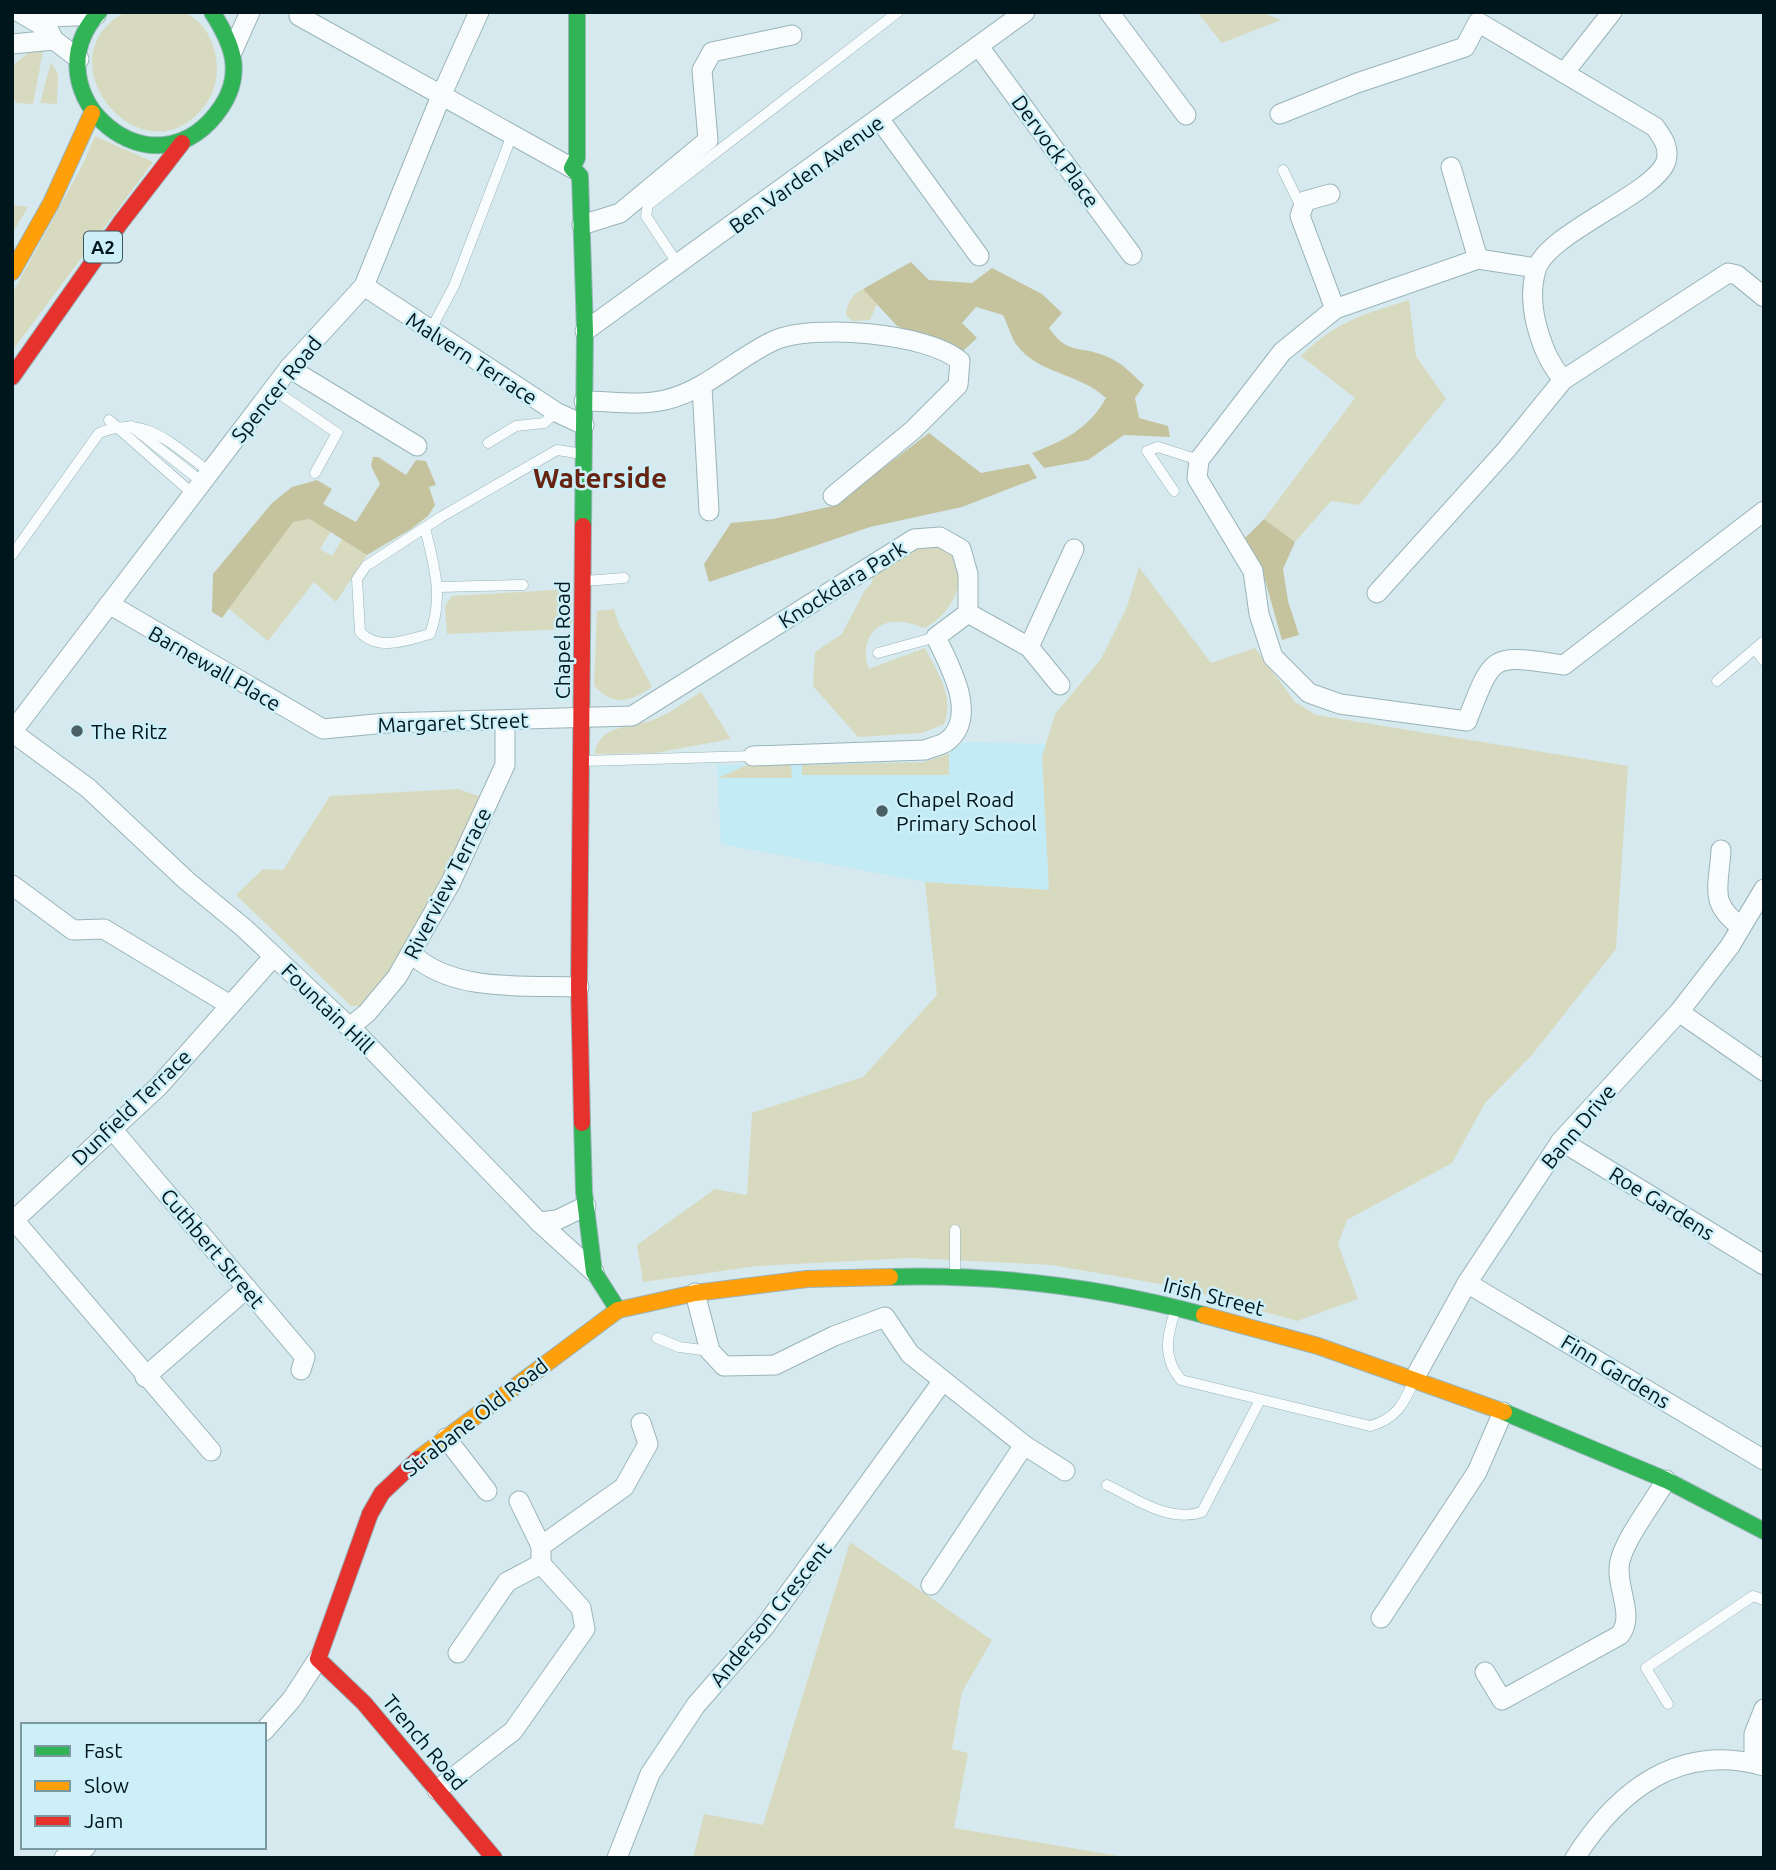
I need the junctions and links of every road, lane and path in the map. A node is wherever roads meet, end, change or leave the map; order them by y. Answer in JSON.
{"nodes":[{"id":1,"x":250,"y":12,"type":"edge"},
{"id":2,"x":479,"y":12,"type":"edge"},
{"id":3,"x":577,"y":12,"type":"edge"},
{"id":4,"x":898,"y":12,"type":"edge"},
{"id":5,"x":1025,"y":12,"type":"edge"},
{"id":6,"x":1109,"y":12,"type":"edge"},
{"id":7,"x":1612,"y":12,"type":"edge"},
{"id":8,"x":19,"y":14,"type":"edge"},
{"id":9,"x":97,"y":14,"type":"edge"},
{"id":10,"x":216,"y":15,"type":"edge"},
{"id":11,"x":299,"y":16,"type":"dead end"},
{"id":12,"x":792,"y":35,"type":"dead end"},
{"id":13,"x":54,"y":40,"type":"junction"},
{"id":14,"x":12,"y":44,"type":"edge"},
{"id":15,"x":980,"y":48,"type":"junction"},
{"id":16,"x":232,"y":52,"type":"junction"},
{"id":17,"x":79,"y":59,"type":"junction"},
{"id":18,"x":1564,"y":73,"type":"junction"},
{"id":19,"x":441,"y":96,"type":"junction"},
{"id":20,"x":92,"y":113,"type":"junction"},
{"id":21,"x":1280,"y":114,"type":"dead end"},
{"id":22,"x":1186,"y":115,"type":"dead end"},
{"id":23,"x":880,"y":120,"type":"junction"},
{"id":24,"x":512,"y":135,"type":"junction"},
{"id":25,"x":182,"y":143,"type":"junction"},
{"id":26,"x":1451,"y":167,"type":"dead end"},
{"id":27,"x":572,"y":168,"type":"junction"},
{"id":28,"x":1283,"y":170,"type":"dead end"},
{"id":29,"x":1330,"y":194,"type":"dead end"},
{"id":30,"x":1301,"y":208,"type":"junction"},
{"id":31,"x":582,"y":225,"type":"junction"},
{"id":32,"x":1132,"y":255,"type":"dead end"},
{"id":33,"x":979,"y":256,"type":"dead end"},
{"id":34,"x":1478,"y":259,"type":"junction"},
{"id":35,"x":679,"y":266,"type":"junction"},
{"id":36,"x":1536,"y":268,"type":"junction"},
{"id":37,"x":12,"y":272,"type":"edge"},
{"id":38,"x":364,"y":286,"type":"junction"},
{"id":39,"x":1764,"y":297,"type":"edge"},
{"id":40,"x":1335,"y":309,"type":"junction"},
{"id":41,"x":430,"y":331,"type":"junction"},
{"id":42,"x":585,"y":331,"type":"junction"},
{"id":43,"x":289,"y":368,"type":"junction"},
{"id":44,"x":12,"y":377,"type":"edge"},
{"id":45,"x":1563,"y":380,"type":"junction"},
{"id":46,"x":702,"y":387,"type":"junction"},
{"id":47,"x":274,"y":390,"type":"junction"},
{"id":48,"x":584,"y":401,"type":"junction"},
{"id":49,"x":556,"y":412,"type":"junction"},
{"id":50,"x":112,"y":423,"type":"junction"},
{"id":51,"x":584,"y":425,"type":"junction"},
{"id":52,"x":488,"y":443,"type":"dead end"},
{"id":53,"x":417,"y":446,"type":"dead end"},
{"id":54,"x":583,"y":454,"type":"junction"},
{"id":55,"x":1199,"y":460,"type":"junction"},
{"id":56,"x":315,"y":473,"type":"dead end"},
{"id":57,"x":202,"y":483,"type":"junction"},
{"id":58,"x":1174,"y":491,"type":"dead end"},
{"id":59,"x":833,"y":496,"type":"dead end"},
{"id":60,"x":709,"y":511,"type":"dead end"},
{"id":61,"x":1764,"y":511,"type":"edge"},
{"id":62,"x":425,"y":528,"type":"junction"},
{"id":63,"x":1074,"y":549,"type":"dead end"},
{"id":64,"x":12,"y":555,"type":"edge"},
{"id":65,"x":624,"y":578,"type":"dead end"},
{"id":66,"x":583,"y":581,"type":"junction"},
{"id":67,"x":523,"y":585,"type":"dead end"},
{"id":68,"x":439,"y":587,"type":"junction"},
{"id":69,"x":1377,"y":593,"type":"dead end"},
{"id":70,"x":109,"y":604,"type":"junction"},
{"id":71,"x":968,"y":614,"type":"junction"},
{"id":72,"x":936,"y":637,"type":"junction"},
{"id":73,"x":1764,"y":641,"type":"edge"},
{"id":74,"x":1029,"y":647,"type":"junction"},
{"id":75,"x":1755,"y":649,"type":"junction"},
{"id":76,"x":878,"y":653,"type":"dead end"},
{"id":77,"x":1764,"y":660,"type":"edge"},
{"id":78,"x":1717,"y":681,"type":"dead end"},
{"id":79,"x":1060,"y":685,"type":"dead end"},
{"id":80,"x":583,"y":718,"type":"junction"},
{"id":81,"x":505,"y":721,"type":"junction"},
{"id":82,"x":323,"y":729,"type":"joint"},
{"id":83,"x":12,"y":732,"type":"edge"},
{"id":84,"x":754,"y":756,"type":"joint"},
{"id":85,"x":581,"y":761,"type":"junction"},
{"id":86,"x":1721,"y":850,"type":"dead end"},
{"id":87,"x":12,"y":885,"type":"edge"},
{"id":88,"x":1764,"y":888,"type":"edge"},
{"id":89,"x":1741,"y":927,"type":"junction"},
{"id":90,"x":412,"y":954,"type":"junction"},
{"id":91,"x":274,"y":956,"type":"junction"},
{"id":92,"x":579,"y":987,"type":"junction"},
{"id":93,"x":230,"y":1005,"type":"junction"},
{"id":94,"x":1679,"y":1012,"type":"junction"},
{"id":95,"x":350,"y":1027,"type":"junction"},
{"id":96,"x":1764,"y":1071,"type":"edge"},
{"id":97,"x":112,"y":1129,"type":"junction"},
{"id":98,"x":1561,"y":1141,"type":"junction"},
{"id":99,"x":586,"y":1206,"type":"junction"},
{"id":100,"x":13,"y":1220,"type":"edge"},
{"id":101,"x":539,"y":1222,"type":"junction"},
{"id":102,"x":955,"y":1230,"type":"dead end"},
{"id":103,"x":1764,"y":1265,"type":"edge"},
{"id":104,"x":594,"y":1272,"type":"junction"},
{"id":105,"x":955,"y":1278,"type":"junction"},
{"id":106,"x":1467,"y":1283,"type":"junction"},
{"id":107,"x":247,"y":1288,"type":"junction"},
{"id":108,"x":695,"y":1293,"type":"junction"},
{"id":109,"x":1176,"y":1308,"type":"junction"},
{"id":110,"x":618,"y":1310,"type":"junction"},
{"id":111,"x":657,"y":1338,"type":"dead end"},
{"id":112,"x":710,"y":1351,"type":"junction"},
{"id":113,"x":301,"y":1370,"type":"dead end"},
{"id":114,"x":145,"y":1377,"type":"junction"},
{"id":115,"x":1414,"y":1379,"type":"junction"},
{"id":116,"x":942,"y":1382,"type":"junction"},
{"id":117,"x":1260,"y":1399,"type":"junction"},
{"id":118,"x":1503,"y":1412,"type":"junction"},
{"id":119,"x":641,"y":1423,"type":"dead end"},
{"id":120,"x":446,"y":1438,"type":"junction"},
{"id":121,"x":1024,"y":1445,"type":"junction"},
{"id":122,"x":211,"y":1451,"type":"dead end"},
{"id":123,"x":1764,"y":1460,"type":"edge"},
{"id":124,"x":1065,"y":1471,"type":"dead end"},
{"id":125,"x":1666,"y":1480,"type":"junction"},
{"id":126,"x":1107,"y":1485,"type":"dead end"},
{"id":127,"x":487,"y":1491,"type":"dead end"},
{"id":128,"x":519,"y":1501,"type":"dead end"},
{"id":129,"x":1764,"y":1531,"type":"edge"},
{"id":130,"x":541,"y":1555,"type":"junction"},
{"id":131,"x":931,"y":1585,"type":"dead end"},
{"id":132,"x":1764,"y":1600,"type":"edge"},
{"id":133,"x":1381,"y":1618,"type":"dead end"},
{"id":134,"x":458,"y":1653,"type":"dead end"},
{"id":135,"x":318,"y":1659,"type":"junction"},
{"id":136,"x":1485,"y":1672,"type":"dead end"},
{"id":137,"x":1668,"y":1704,"type":"dead end"},
{"id":138,"x":1764,"y":1709,"type":"edge"},
{"id":139,"x":266,"y":1729,"type":"edge"},
{"id":140,"x":1759,"y":1765,"type":"edge"},
{"id":141,"x":437,"y":1790,"type":"junction"},
{"id":142,"x":82,"y":1849,"type":"edge"},
{"id":143,"x":64,"y":1858,"type":"edge"},
{"id":144,"x":494,"y":1858,"type":"edge"},
{"id":145,"x":617,"y":1858,"type":"edge"},
{"id":146,"x":1575,"y":1858,"type":"edge"}],
"edges":[{"from":1,"to":16,"type":"street"},
{"from":2,"to":19,"type":"street","name":"Spencer Road"},
{"from":3,"to":27,"type":"main road","name":"Chapel Road"},
{"from":4,"to":35,"type":"lane"},
{"from":5,"to":15,"type":"street","name":"Ben Varden Avenue"},
{"from":6,"to":22,"type":"street"},
{"from":7,"to":18,"type":"street"},
{"from":8,"to":9,"type":"street"},
{"from":8,"to":13,"type":"street"},
{"from":9,"to":17,"type":"main road"},
{"from":10,"to":16,"type":"main road","number":"A2"},
{"from":11,"to":19,"type":"street"},
{"from":12,"to":31,"type":"street"},
{"from":13,"to":14,"type":"street"},
{"from":13,"to":17,"type":"street"},
{"from":15,"to":23,"type":"street","name":"Ben Varden Avenue"},
{"from":15,"to":32,"type":"street","name":"Dervock Place"},
{"from":16,"to":25,"type":"main road","number":"A2"},
{"from":17,"to":20,"type":"main road"},
{"from":18,"to":21,"type":"street"},
{"from":18,"to":36,"type":"street"},
{"from":19,"to":24,"type":"street"},
{"from":19,"to":38,"type":"street","name":"Spencer Road"},
{"from":20,"to":25,"type":"main road"},
{"from":20,"to":37,"type":"main road"},
{"from":23,"to":33,"type":"street"},
{"from":23,"to":35,"type":"street","name":"Ben Varden Avenue"},
{"from":24,"to":27,"type":"street"},
{"from":24,"to":41,"type":"lane"},
{"from":25,"to":44,"type":"main road","number":"A2"},
{"from":26,"to":34,"type":"street"},
{"from":27,"to":31,"type":"main road","name":"Chapel Road"},
{"from":28,"to":30,"type":"lane"},
{"from":29,"to":30,"type":"street"},
{"from":30,"to":40,"type":"street"},
{"from":31,"to":42,"type":"main road","name":"Chapel Road"},
{"from":34,"to":36,"type":"street"},
{"from":34,"to":40,"type":"street"},
{"from":35,"to":42,"type":"street","name":"Ben Varden Avenue"},
{"from":36,"to":45,"type":"street"},
{"from":38,"to":41,"type":"street","name":"Malvern Terrace"},
{"from":38,"to":43,"type":"street","name":"Spencer Road"},
{"from":39,"to":45,"type":"street"},
{"from":40,"to":55,"type":"street"},
{"from":41,"to":49,"type":"street","name":"Malvern Terrace"},
{"from":42,"to":48,"type":"main road","name":"Chapel Road"},
{"from":43,"to":47,"type":"street","name":"Spencer Road"},
{"from":43,"to":53,"type":"street"},
{"from":45,"to":69,"type":"street"},
{"from":46,"to":48,"type":"street"},
{"from":46,"to":59,"type":"street"},
{"from":46,"to":60,"type":"street"},
{"from":47,"to":56,"type":"lane"},
{"from":47,"to":57,"type":"street","name":"Spencer Road"},
{"from":48,"to":51,"type":"main road","name":"Chapel Road"},
{"from":49,"to":51,"type":"street","name":"Malvern Terrace"},
{"from":49,"to":52,"type":"lane"},
{"from":50,"to":57,"type":"lane"},
{"from":50,"to":57,"type":"lane"},
{"from":50,"to":64,"type":"lane"},
{"from":51,"to":54,"type":"main road","name":"Chapel Road"},
{"from":54,"to":62,"type":"lane"},
{"from":54,"to":66,"type":"main road","name":"Chapel Road"},
{"from":55,"to":58,"type":"lane"},
{"from":55,"to":61,"type":"street"},
{"from":57,"to":70,"type":"street","name":"Spencer Road"},
{"from":62,"to":68,"type":"lane"},
{"from":62,"to":68,"type":"lane"},
{"from":63,"to":74,"type":"street"},
{"from":65,"to":66,"type":"lane"},
{"from":66,"to":80,"type":"main road","name":"Chapel Road"},
{"from":67,"to":68,"type":"lane"},
{"from":70,"to":82,"type":"street","name":"Barnewall Place"},
{"from":70,"to":83,"type":"street","name":"Spencer Road"},
{"from":71,"to":72,"type":"street"},
{"from":71,"to":74,"type":"street"},
{"from":71,"to":80,"type":"street","name":"Knockdara Park"},
{"from":72,"to":76,"type":"lane"},
{"from":72,"to":84,"type":"street"},
{"from":73,"to":75,"type":"lane"},
{"from":74,"to":79,"type":"street"},
{"from":75,"to":77,"type":"lane"},
{"from":75,"to":78,"type":"lane"},
{"from":80,"to":81,"type":"street","name":"Margaret Street"},
{"from":80,"to":85,"type":"main road","name":"Chapel Road"},
{"from":81,"to":82,"type":"street","name":"Margaret Street"},
{"from":81,"to":90,"type":"street","name":"Riverview Terrace"},
{"from":83,"to":91,"type":"street","name":"Fountain Hill"},
{"from":84,"to":85,"type":"lane"},
{"from":85,"to":92,"type":"main road","name":"Chapel Road"},
{"from":86,"to":89,"type":"street"},
{"from":87,"to":93,"type":"street"},
{"from":88,"to":89,"type":"street","name":"Bann Drive"},
{"from":89,"to":94,"type":"street","name":"Bann Drive"},
{"from":90,"to":92,"type":"street"},
{"from":90,"to":95,"type":"street","name":"Riverview Terrace"},
{"from":91,"to":93,"type":"street","name":"Dunfield Terrace"},
{"from":91,"to":95,"type":"street","name":"Fountain Hill"},
{"from":92,"to":99,"type":"main road","name":"Chapel Road"},
{"from":93,"to":97,"type":"street","name":"Dunfield Terrace"},
{"from":94,"to":96,"type":"street"},
{"from":94,"to":98,"type":"street","name":"Bann Drive"},
{"from":95,"to":101,"type":"street","name":"Fountain Hill"},
{"from":97,"to":100,"type":"street","name":"Dunfield Terrace"},
{"from":97,"to":107,"type":"street","name":"Cuthbert Street"},
{"from":98,"to":103,"type":"street","name":"Roe Gardens"},
{"from":98,"to":106,"type":"street","name":"Bann Drive"},
{"from":99,"to":101,"type":"street"},
{"from":99,"to":104,"type":"main road","name":"Chapel Road"},
{"from":100,"to":114,"type":"street"},
{"from":101,"to":104,"type":"street","name":"Fountain Hill"},
{"from":102,"to":105,"type":"lane"},
{"from":104,"to":110,"type":"main road","name":"Fountain Hill"},
{"from":105,"to":108,"type":"main road","name":"Irish Street"},
{"from":105,"to":109,"type":"main road","name":"Irish Street"},
{"from":106,"to":115,"type":"street","name":"Bann Drive"},
{"from":106,"to":123,"type":"street","name":"Finn Gardens"},
{"from":107,"to":113,"type":"street","name":"Cuthbert Street"},
{"from":107,"to":114,"type":"street"},
{"from":108,"to":110,"type":"main road","name":"Irish Street"},
{"from":108,"to":112,"type":"street"},
{"from":109,"to":115,"type":"main road","name":"Irish Street"},
{"from":109,"to":117,"type":"lane"},
{"from":110,"to":120,"type":"main road","name":"Strabane Old Road"},
{"from":111,"to":112,"type":"lane"},
{"from":112,"to":116,"type":"street"},
{"from":114,"to":122,"type":"street"},
{"from":115,"to":117,"type":"lane"},
{"from":115,"to":118,"type":"main road","name":"Irish Street"},
{"from":116,"to":121,"type":"street"},
{"from":116,"to":145,"type":"street","name":"Anderson Crescent"},
{"from":117,"to":126,"type":"lane"},
{"from":118,"to":125,"type":"main road","name":"Irish Street"},
{"from":118,"to":133,"type":"street"},
{"from":119,"to":130,"type":"street"},
{"from":120,"to":127,"type":"street"},
{"from":120,"to":135,"type":"main road","name":"Strabane Old Road"},
{"from":121,"to":124,"type":"street"},
{"from":121,"to":131,"type":"street"},
{"from":125,"to":129,"type":"main road","name":"Irish Street"},
{"from":125,"to":136,"type":"street"},
{"from":128,"to":130,"type":"street"},
{"from":130,"to":134,"type":"street"},
{"from":130,"to":141,"type":"street"},
{"from":132,"to":137,"type":"lane"},
{"from":135,"to":139,"type":"street","name":"Strabane Old Road"},
{"from":135,"to":141,"type":"main road","name":"Trench Road"},
{"from":138,"to":140,"type":"street"},
{"from":140,"to":146,"type":"street"},
{"from":141,"to":144,"type":"main road","name":"Trench Road"},
{"from":142,"to":143,"type":"street"}]}
